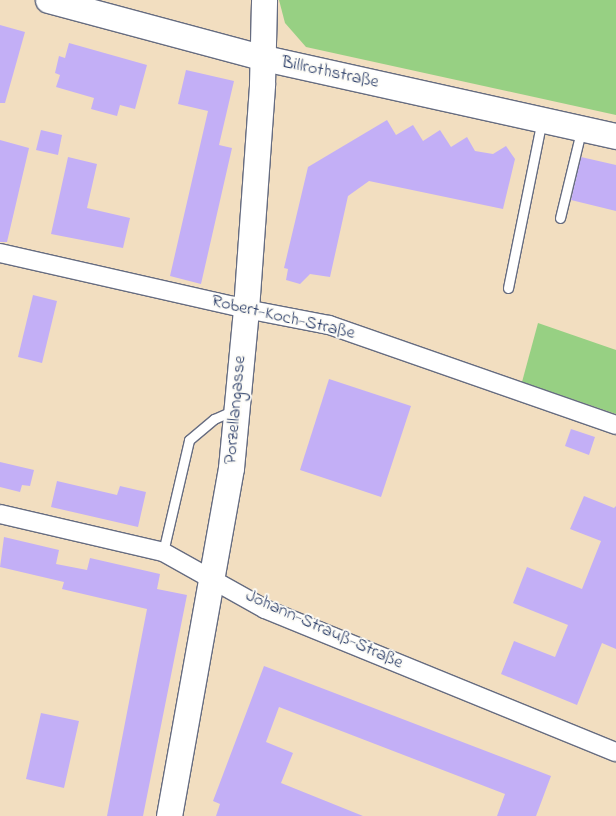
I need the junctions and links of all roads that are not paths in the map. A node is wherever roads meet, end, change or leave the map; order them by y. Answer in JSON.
{"nodes":[{"id":1,"x":48,"y":0,"type":"edge"},
{"id":2,"x":264,"y":0,"type":"edge"},
{"id":3,"x":264,"y":58,"type":"junction"},
{"id":4,"x":542,"y":120,"type":"junction"},
{"id":5,"x":582,"y":128,"type":"junction"},
{"id":6,"x":616,"y":136,"type":"edge"},
{"id":7,"x":560,"y":218,"type":"dead end"},
{"id":8,"x":0,"y":253,"type":"edge"},
{"id":9,"x":508,"y":288,"type":"dead end"},
{"id":10,"x":246,"y":309,"type":"junction"},
{"id":11,"x":235,"y":409,"type":"junction"},
{"id":12,"x":616,"y":425,"type":"edge"},
{"id":13,"x":0,"y":514,"type":"edge"},
{"id":14,"x":164,"y":552,"type":"junction"},
{"id":15,"x":212,"y":577,"type":"junction"},
{"id":16,"x":616,"y":752,"type":"edge"},
{"id":17,"x":169,"y":816,"type":"edge"}],
"edges":[{"from":1,"to":3,"type":"street","name":"Billrothstraße"},
{"from":2,"to":3,"type":"street","name":"Porzellangasse"},
{"from":3,"to":4,"type":"street","name":"Billrothstraße"},
{"from":3,"to":10,"type":"street","name":"Porzellangasse"},
{"from":4,"to":5,"type":"street","name":"Billrothstraße"},
{"from":4,"to":9,"type":"lane"},
{"from":5,"to":6,"type":"street","name":"Billrothstraße"},
{"from":5,"to":7,"type":"lane"},
{"from":8,"to":10,"type":"street","name":"Robert-Koch-Straße"},
{"from":10,"to":11,"type":"street","name":"Porzellangasse"},
{"from":10,"to":12,"type":"street","name":"Robert-Koch-Straße"},
{"from":11,"to":14,"type":"lane"},
{"from":11,"to":15,"type":"street","name":"Porzellangasse"},
{"from":13,"to":14,"type":"street","name":"Johann-Strauß-Straße"},
{"from":14,"to":15,"type":"street","name":"Johann-Strauß-Straße"},
{"from":15,"to":16,"type":"street","name":"Johann-Strauß-Straße"},
{"from":15,"to":17,"type":"street","name":"Porzellangasse"}]}
